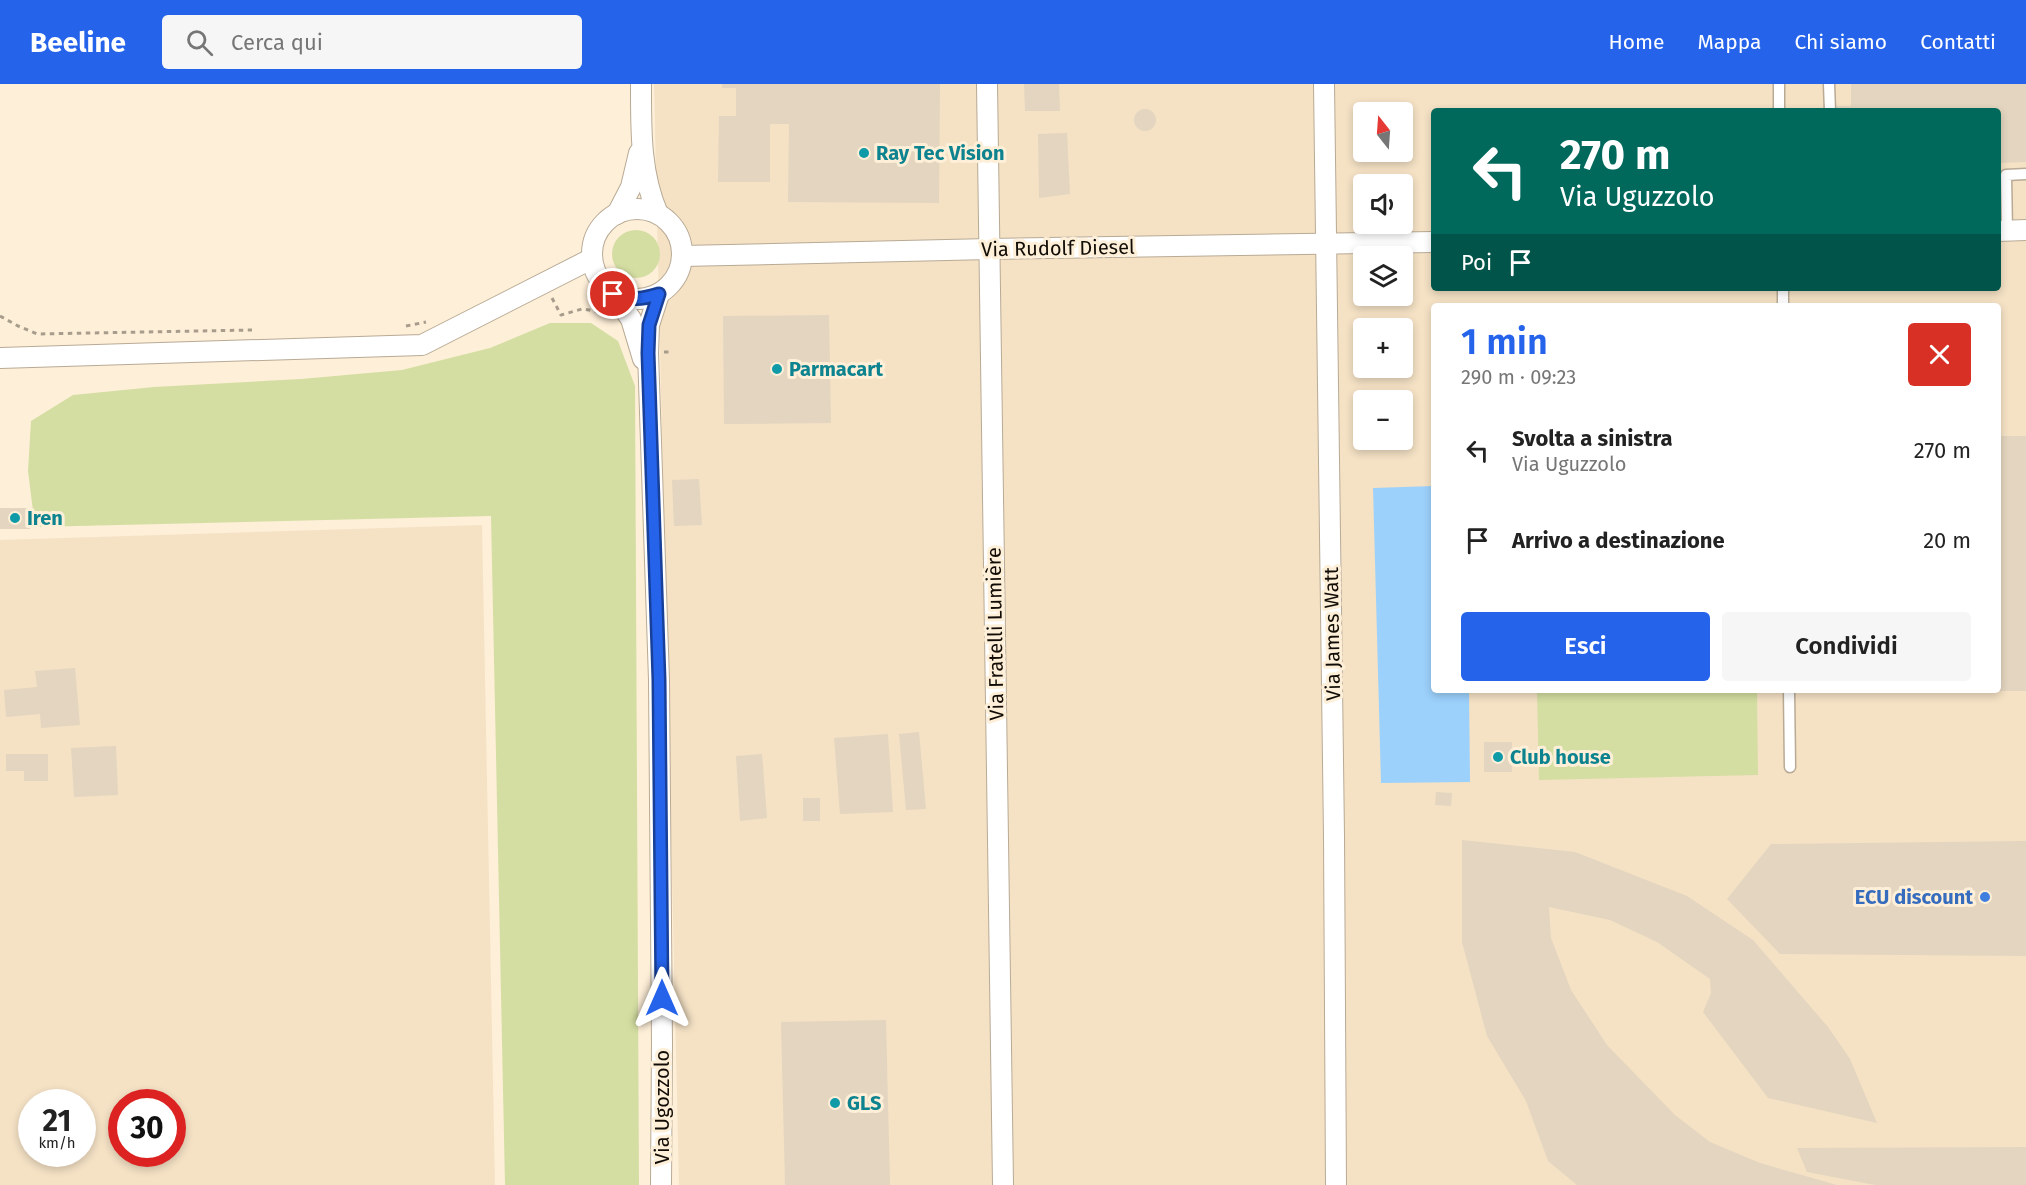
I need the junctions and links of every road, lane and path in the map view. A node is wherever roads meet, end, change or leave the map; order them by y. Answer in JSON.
{"nodes":[{"id":1,"x":641,"y":84,"type":"edge"},
{"id":2,"x":987,"y":84,"type":"edge"},
{"id":3,"x":1324,"y":84,"type":"edge"},
{"id":4,"x":1779,"y":84,"type":"edge"},
{"id":5,"x":1829,"y":84,"type":"edge"},
{"id":6,"x":1779,"y":108,"type":"edge"},
{"id":7,"x":1830,"y":108,"type":"edge"},
{"id":8,"x":641,"y":145,"type":"junction"},
{"id":9,"x":2026,"y":174,"type":"edge"},
{"id":10,"x":617,"y":214,"type":"junction"},
{"id":11,"x":658,"y":214,"type":"junction"},
{"id":12,"x":2010,"y":231,"type":"edge"},
{"id":13,"x":1431,"y":242,"type":"edge"},
{"id":14,"x":1327,"y":243,"type":"junction"},
{"id":15,"x":990,"y":249,"type":"junction"},
{"id":16,"x":682,"y":256,"type":"junction"},
{"id":17,"x":591,"y":259,"type":"junction"},
{"id":18,"x":545,"y":283,"type":"junction"},
{"id":19,"x":613,"y":294,"type":"junction"},
{"id":20,"x":659,"y":294,"type":"junction"},
{"id":21,"x":0,"y":316,"type":"edge"},
{"id":22,"x":607,"y":316,"type":"dead end"},
{"id":23,"x":433,"y":320,"type":"dead end"},
{"id":24,"x":402,"y":327,"type":"dead end"},
{"id":25,"x":261,"y":330,"type":"dead end"},
{"id":26,"x":672,"y":352,"type":"dead end"},
{"id":27,"x":648,"y":353,"type":"junction"},
{"id":28,"x":0,"y":358,"type":"edge"},
{"id":29,"x":649,"y":381,"type":"junction"},
{"id":30,"x":1789,"y":693,"type":"edge"},
{"id":31,"x":1790,"y":767,"type":"dead end"},
{"id":32,"x":661,"y":1185,"type":"edge"},
{"id":33,"x":1003,"y":1185,"type":"edge"},
{"id":34,"x":1336,"y":1185,"type":"edge"}],
"edges":[{"from":1,"to":8,"type":"street"},
{"from":2,"to":15,"type":"street","name":"Via Fratelli Lumière"},
{"from":3,"to":14,"type":"street","name":"Via James Watt"},
{"from":4,"to":6,"type":"lane"},
{"from":5,"to":7,"type":"lane"},
{"from":8,"to":10,"type":"street"},
{"from":8,"to":11,"type":"street"},
{"from":9,"to":12,"type":"lane"},
{"from":10,"to":11,"type":"street"},
{"from":10,"to":17,"type":"street"},
{"from":11,"to":16,"type":"street"},
{"from":13,"to":14,"type":"street","name":"Via Rudolf Diesel"},
{"from":14,"to":15,"type":"street","name":"Via Rudolf Diesel"},
{"from":14,"to":34,"type":"street","name":"Via James Watt"},
{"from":15,"to":16,"type":"street","name":"Via Rudolf Diesel"},
{"from":15,"to":33,"type":"street","name":"Via Fratelli Lumière"},
{"from":16,"to":20,"type":"street"},
{"from":17,"to":18,"type":"street"},
{"from":17,"to":19,"type":"street"},
{"from":18,"to":22,"type":"path"},
{"from":18,"to":28,"type":"street"},
{"from":19,"to":20,"type":"street"},
{"from":19,"to":29,"type":"street","name":"Via Ugozzolo"},
{"from":20,"to":27,"type":"street","name":"Via Ugozzolo"},
{"from":21,"to":25,"type":"path"},
{"from":23,"to":24,"type":"path"},
{"from":26,"to":27,"type":"path"},
{"from":27,"to":29,"type":"street","name":"Via Ugozzolo"},
{"from":29,"to":32,"type":"street","name":"Via Ugozzolo"},
{"from":30,"to":31,"type":"lane"}]}
